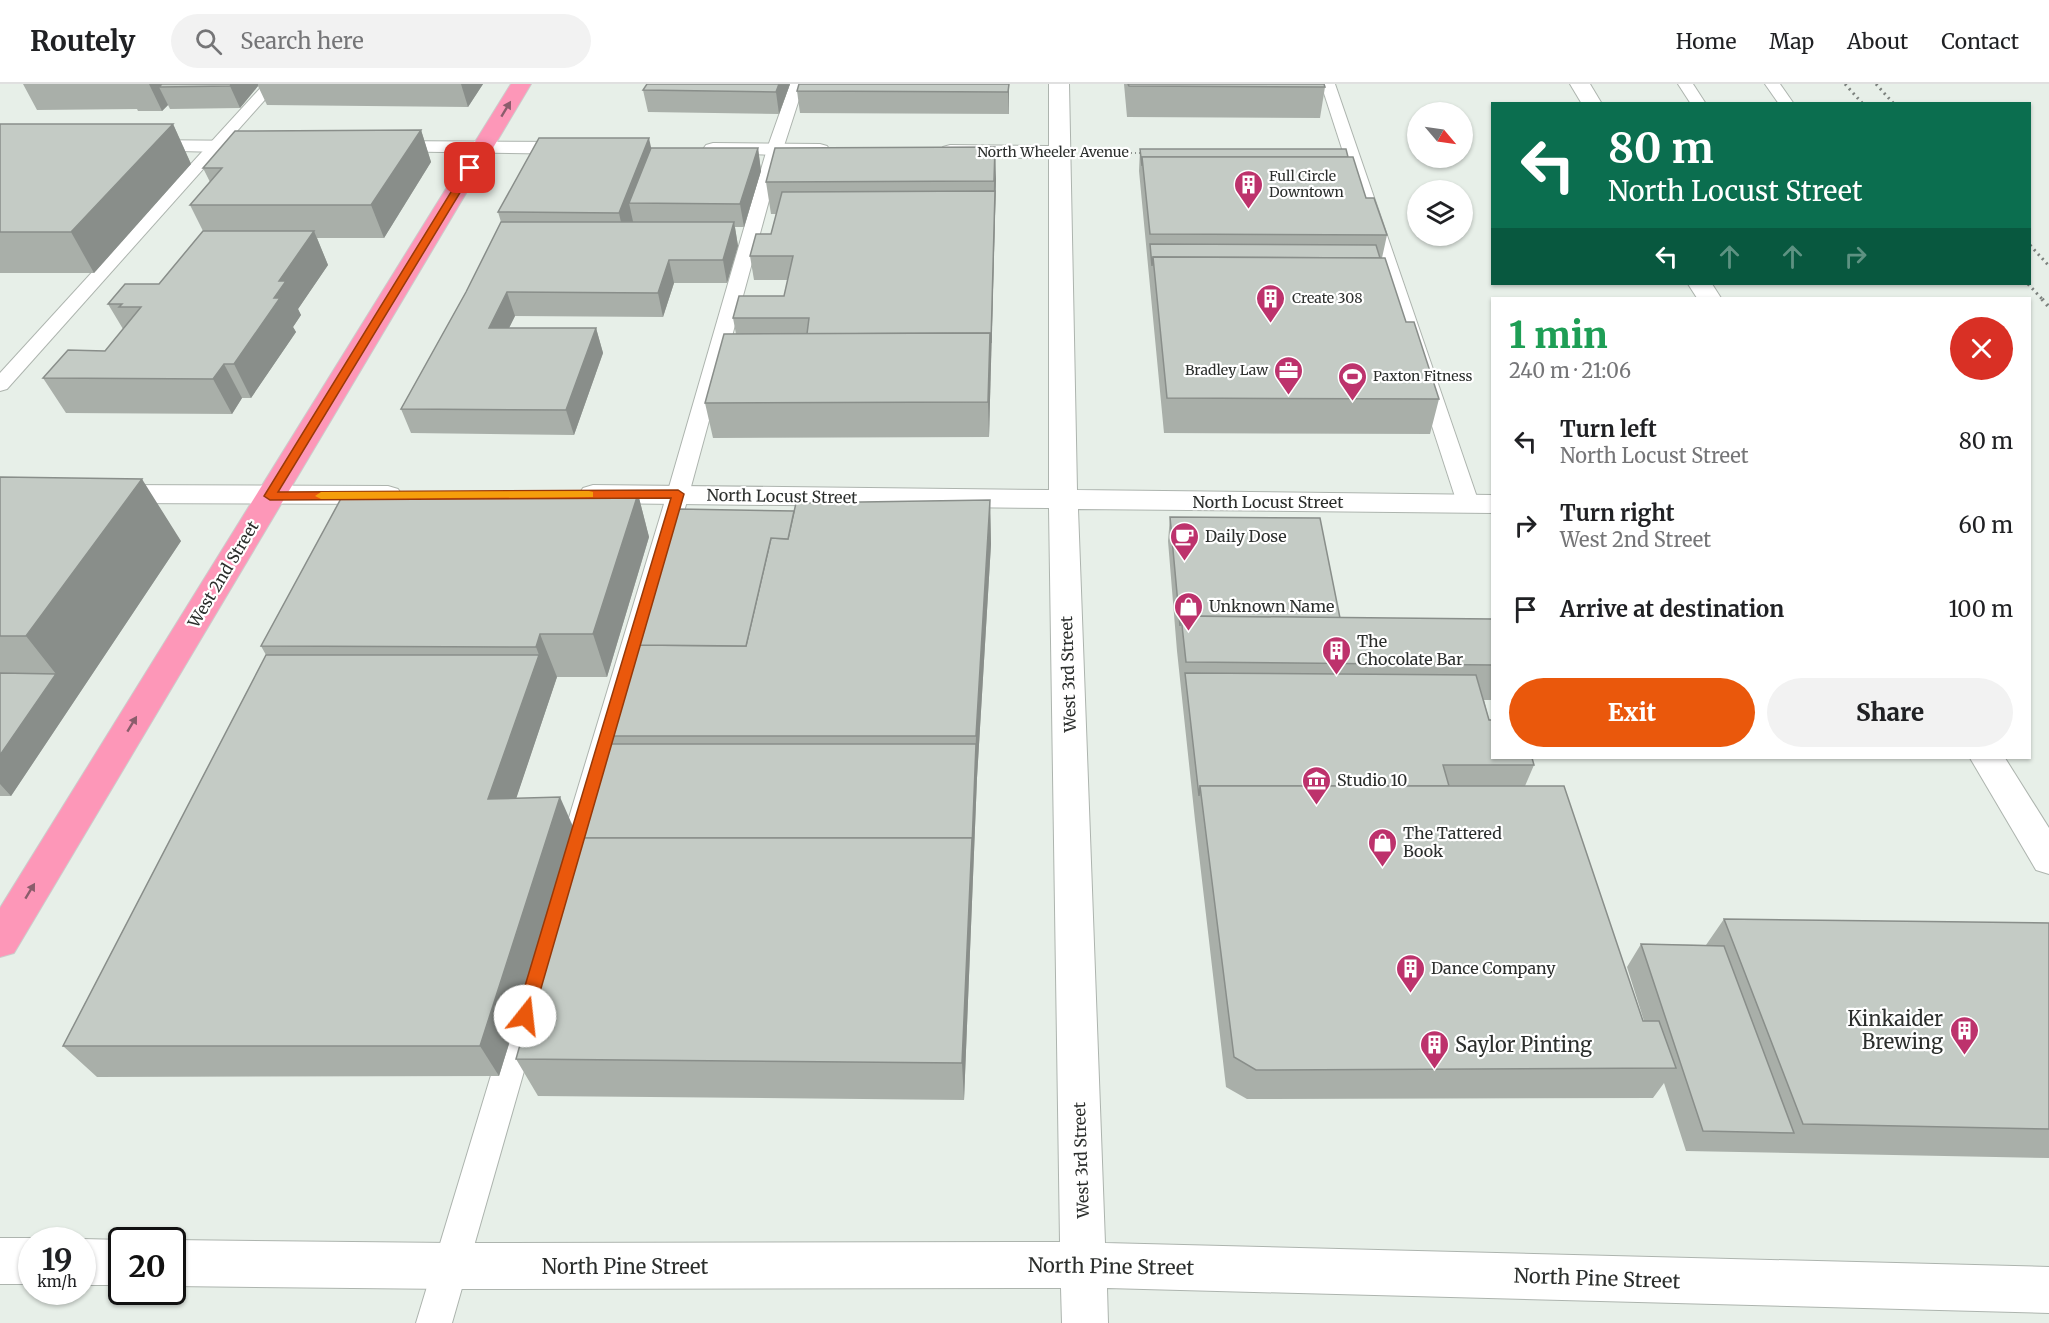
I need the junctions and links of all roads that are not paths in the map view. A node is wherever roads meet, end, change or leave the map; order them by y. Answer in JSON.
{"nodes":[{"id":1,"x":272,"y":84,"type":"edge"},
{"id":2,"x":521,"y":84,"type":"edge"},
{"id":3,"x":797,"y":84,"type":"edge"},
{"id":4,"x":1059,"y":84,"type":"edge"},
{"id":5,"x":1328,"y":84,"type":"edge"},
{"id":6,"x":1580,"y":84,"type":"edge"},
{"id":7,"x":1685,"y":84,"type":"edge"},
{"id":8,"x":1772,"y":84,"type":"edge"},
{"id":9,"x":1591,"y":102,"type":"edge"},
{"id":10,"x":1698,"y":102,"type":"edge"},
{"id":11,"x":1786,"y":102,"type":"edge"},
{"id":12,"x":114,"y":146,"type":"edge"},
{"id":13,"x":218,"y":146,"type":"junction"},
{"id":14,"x":287,"y":147,"type":"edge"},
{"id":15,"x":367,"y":147,"type":"edge"},
{"id":16,"x":483,"y":148,"type":"junction"},
{"id":17,"x":600,"y":148,"type":"edge"},
{"id":18,"x":693,"y":149,"type":"edge"},
{"id":19,"x":775,"y":150,"type":"junction"},
{"id":20,"x":846,"y":150,"type":"edge"},
{"id":21,"x":928,"y":151,"type":"edge"},
{"id":22,"x":1059,"y":152,"type":"junction"},
{"id":23,"x":0,"y":385,"type":"edge"},
{"id":24,"x":82,"y":494,"type":"edge"},
{"id":25,"x":678,"y":494,"type":"junction"},
{"id":26,"x":410,"y":495,"type":"edge"},
{"id":27,"x":562,"y":495,"type":"edge"},
{"id":28,"x":270,"y":496,"type":"junction"},
{"id":29,"x":1063,"y":501,"type":"junction"},
{"id":30,"x":1480,"y":504,"type":"edge"},
{"id":31,"x":1988,"y":759,"type":"edge"},
{"id":32,"x":2049,"y":859,"type":"edge"},
{"id":33,"x":0,"y":941,"type":"edge"},
{"id":34,"x":0,"y":1261,"type":"edge"},
{"id":35,"x":18,"y":1261,"type":"edge"},
{"id":36,"x":186,"y":1263,"type":"edge"},
{"id":37,"x":1084,"y":1265,"type":"junction"},
{"id":38,"x":451,"y":1266,"type":"junction"},
{"id":39,"x":2049,"y":1290,"type":"edge"},
{"id":40,"x":434,"y":1323,"type":"edge"},
{"id":41,"x":1084,"y":1323,"type":"edge"}],
"edges":[{"from":1,"to":13,"type":"lane"},
{"from":16,"to":2,"type":"highway","name":"West 2nd Street","one_way":true},
{"from":3,"to":19,"type":"lane"},
{"from":4,"to":22,"type":"street","name":"West 3rd Street"},
{"from":5,"to":30,"type":"lane"},
{"from":6,"to":9,"type":"street"},
{"from":7,"to":10,"type":"lane"},
{"from":8,"to":11,"type":"lane"},
{"from":12,"to":13,"type":"street"},
{"from":13,"to":14,"type":"street"},
{"from":13,"to":23,"type":"lane"},
{"from":15,"to":16,"type":"street"},
{"from":16,"to":17,"type":"street"},
{"from":16,"to":28,"type":"highway","name":"West 2nd Street"},
{"from":18,"to":19,"type":"street"},
{"from":19,"to":20,"type":"street"},
{"from":19,"to":25,"type":"lane"},
{"from":21,"to":22,"type":"street","name":"North Wheeler Avenue"},
{"from":22,"to":29,"type":"street","name":"West 3rd Street"},
{"from":24,"to":28,"type":"street"},
{"from":25,"to":27,"type":"street","name":"North Locust Street"},
{"from":25,"to":29,"type":"street","name":"North Locust Street"},
{"from":25,"to":38,"type":"lane"},
{"from":26,"to":28,"type":"street"},
{"from":33,"to":28,"type":"highway","name":"West 2nd Street","one_way":true},
{"from":29,"to":30,"type":"street","name":"North Locust Street"},
{"from":29,"to":37,"type":"street","name":"West 3rd Street"},
{"from":31,"to":32,"type":"street"},
{"from":34,"to":35,"type":"street"},
{"from":36,"to":38,"type":"street","name":"North Pine Street"},
{"from":37,"to":38,"type":"street","name":"North Pine Street"},
{"from":37,"to":39,"type":"street","name":"North Pine Street"},
{"from":37,"to":41,"type":"street","name":"West 3rd Street"},
{"from":38,"to":40,"type":"lane"}]}
